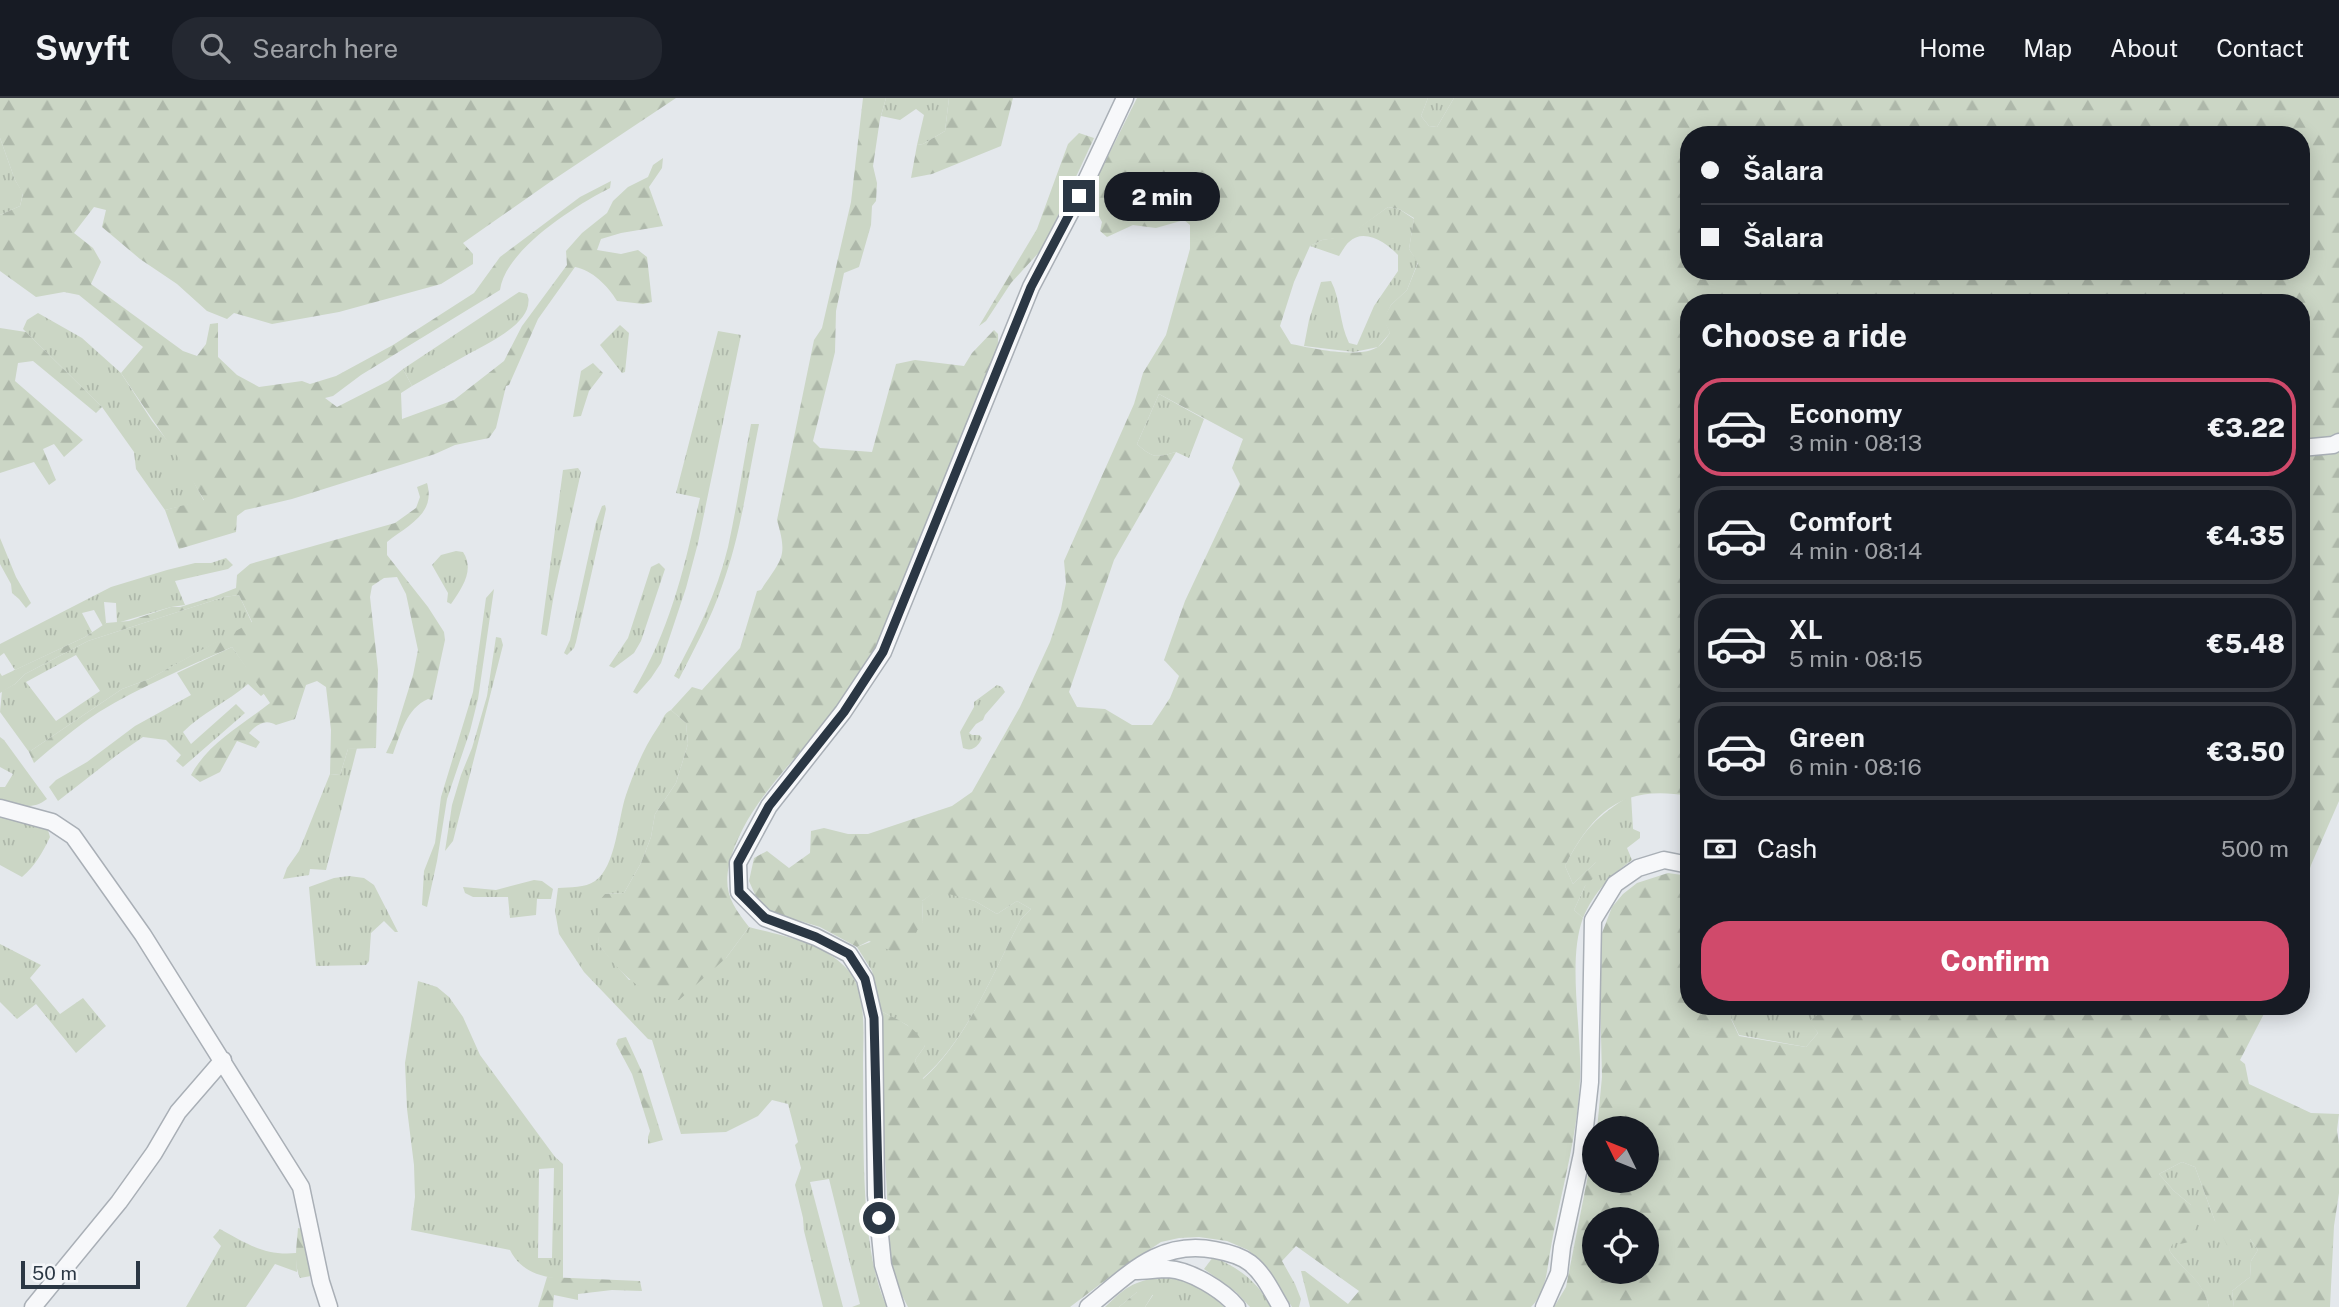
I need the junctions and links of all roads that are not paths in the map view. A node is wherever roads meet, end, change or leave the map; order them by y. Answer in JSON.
{"nodes":[{"id":1,"x":1125,"y":98,"type":"edge"},
{"id":2,"x":2339,"y":442,"type":"edge"},
{"id":3,"x":2310,"y":447,"type":"edge"},
{"id":4,"x":0,"y":808,"type":"edge"},
{"id":5,"x":1680,"y":863,"type":"edge"},
{"id":6,"x":223,"y":1060,"type":"junction"},
{"id":7,"x":1132,"y":1271,"type":"junction"},
{"id":8,"x":321,"y":1282,"type":"junction"},
{"id":9,"x":33,"y":1307,"type":"edge"},
{"id":10,"x":318,"y":1307,"type":"edge"},
{"id":11,"x":329,"y":1307,"type":"edge"},
{"id":12,"x":897,"y":1307,"type":"edge"},
{"id":13,"x":1088,"y":1307,"type":"edge"},
{"id":14,"x":1237,"y":1307,"type":"edge"},
{"id":15,"x":1281,"y":1307,"type":"edge"},
{"id":16,"x":1544,"y":1307,"type":"edge"}],
"edges":[{"from":1,"to":12,"type":"street"},
{"from":2,"to":3,"type":"street"},
{"from":4,"to":6,"type":"street"},
{"from":5,"to":16,"type":"street"},
{"from":6,"to":8,"type":"street"},
{"from":6,"to":9,"type":"street"},
{"from":7,"to":13,"type":"street"},
{"from":7,"to":14,"type":"street"},
{"from":7,"to":15,"type":"street"},
{"from":8,"to":10,"type":"street"},
{"from":8,"to":11,"type":"street"}]}
